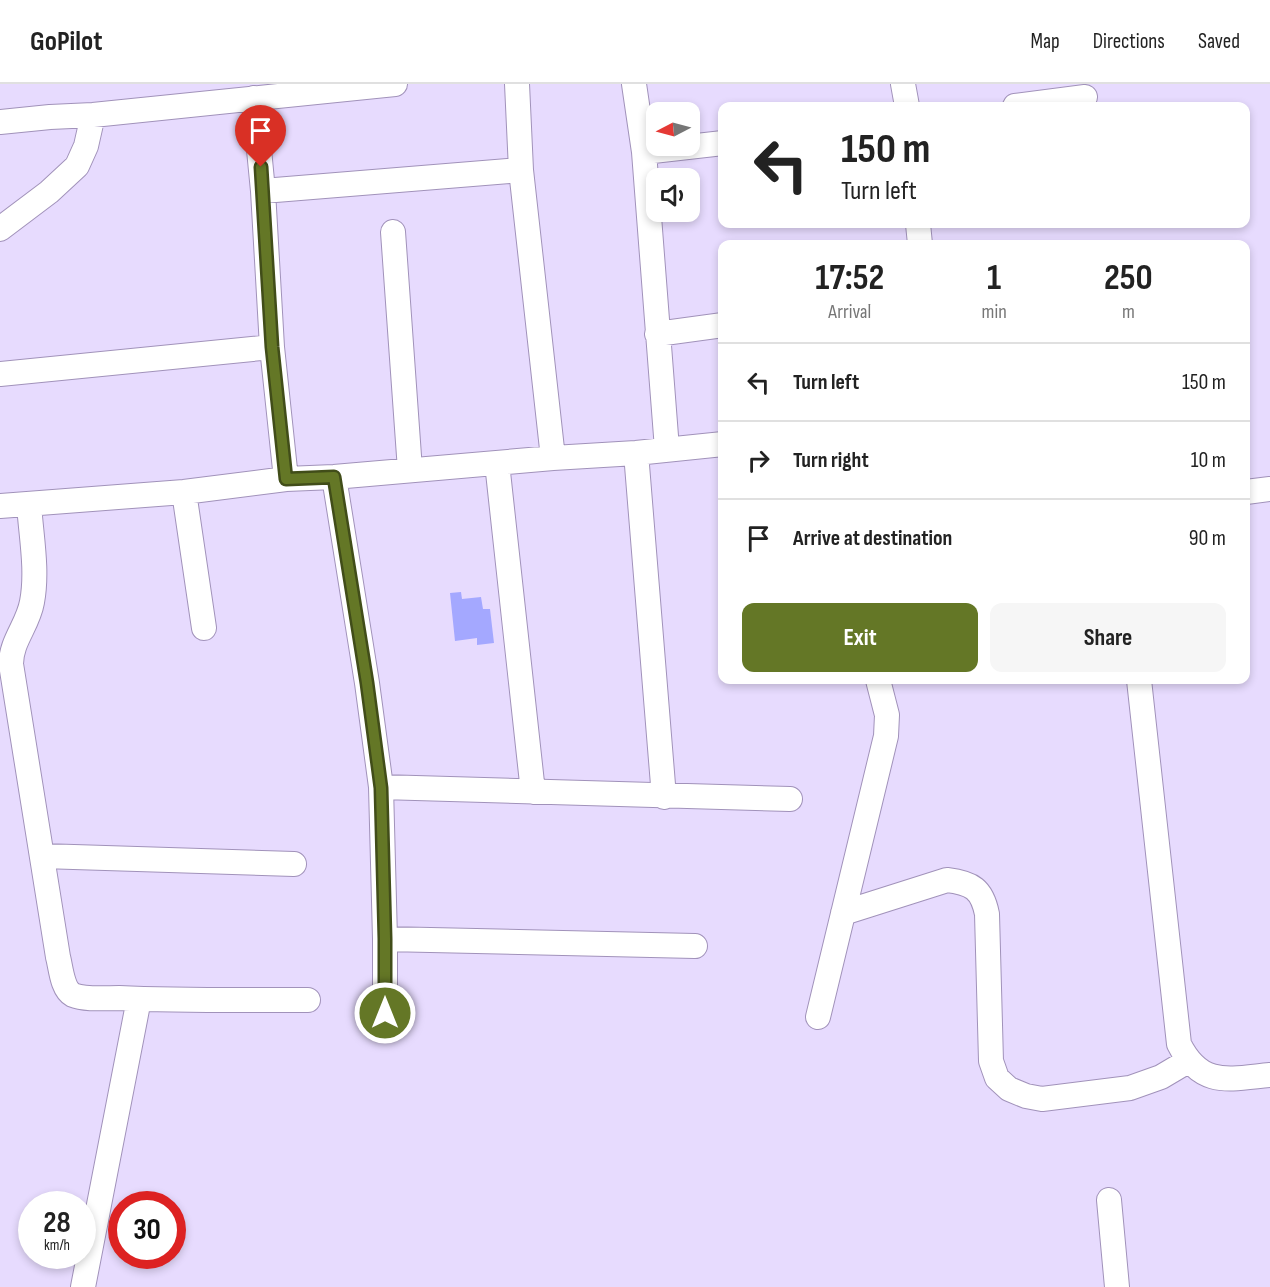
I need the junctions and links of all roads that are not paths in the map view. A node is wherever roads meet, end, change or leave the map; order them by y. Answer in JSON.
{"nodes":[{"id":1,"x":395,"y":84,"type":"edge"},
{"id":2,"x":517,"y":84,"type":"edge"},
{"id":3,"x":634,"y":84,"type":"edge"},
{"id":4,"x":903,"y":84,"type":"edge"},
{"id":5,"x":1085,"y":97,"type":"dead end"},
{"id":6,"x":254,"y":98,"type":"junction"},
{"id":7,"x":906,"y":102,"type":"edge"},
{"id":8,"x":1046,"y":102,"type":"edge"},
{"id":9,"x":93,"y":116,"type":"junction"},
{"id":10,"x":0,"y":122,"type":"edge"},
{"id":11,"x":718,"y":144,"type":"edge"},
{"id":12,"x":644,"y":152,"type":"junction"},
{"id":13,"x":521,"y":170,"type":"junction"},
{"id":14,"x":263,"y":191,"type":"junction"},
{"id":15,"x":0,"y":229,"type":"edge"},
{"id":16,"x":393,"y":232,"type":"dead end"},
{"id":17,"x":718,"y":326,"type":"edge"},
{"id":18,"x":657,"y":334,"type":"junction"},
{"id":19,"x":272,"y":347,"type":"junction"},
{"id":20,"x":0,"y":374,"type":"edge"},
{"id":21,"x":718,"y":444,"type":"edge"},
{"id":22,"x":667,"y":449,"type":"junction"},
{"id":23,"x":636,"y":453,"type":"junction"},
{"id":24,"x":553,"y":458,"type":"junction"},
{"id":25,"x":497,"y":463,"type":"junction"},
{"id":26,"x":410,"y":470,"type":"junction"},
{"id":27,"x":334,"y":477,"type":"junction"},
{"id":28,"x":286,"y":479,"type":"junction"},
{"id":29,"x":1270,"y":489,"type":"edge"},
{"id":30,"x":184,"y":492,"type":"junction"},
{"id":31,"x":1250,"y":492,"type":"edge"},
{"id":32,"x":29,"y":504,"type":"junction"},
{"id":33,"x":0,"y":506,"type":"edge"},
{"id":34,"x":204,"y":628,"type":"dead end"},
{"id":35,"x":879,"y":684,"type":"edge"},
{"id":36,"x":1139,"y":684,"type":"edge"},
{"id":37,"x":381,"y":788,"type":"junction"},
{"id":38,"x":533,"y":792,"type":"junction"},
{"id":39,"x":664,"y":797,"type":"junction"},
{"id":40,"x":790,"y":799,"type":"dead end"},
{"id":41,"x":42,"y":856,"type":"junction"},
{"id":42,"x":294,"y":864,"type":"dead end"},
{"id":43,"x":843,"y":913,"type":"junction"},
{"id":44,"x":385,"y":939,"type":"junction"},
{"id":45,"x":695,"y":946,"type":"dead end"},
{"id":46,"x":139,"y":999,"type":"junction"},
{"id":47,"x":308,"y":1000,"type":"dead end"},
{"id":48,"x":385,"y":1013,"type":"dead end"},
{"id":49,"x":818,"y":1017,"type":"dead end"},
{"id":50,"x":1188,"y":1061,"type":"junction"},
{"id":51,"x":1270,"y":1075,"type":"edge"},
{"id":52,"x":1109,"y":1200,"type":"dead end"},
{"id":53,"x":90,"y":1275,"type":"edge"},
{"id":54,"x":83,"y":1287,"type":"edge"},
{"id":55,"x":1117,"y":1287,"type":"edge"}],
"edges":[{"from":1,"to":6,"type":"street"},
{"from":2,"to":13,"type":"street"},
{"from":3,"to":12,"type":"street"},
{"from":4,"to":7,"type":"street"},
{"from":5,"to":8,"type":"street"},
{"from":6,"to":9,"type":"street"},
{"from":6,"to":14,"type":"street"},
{"from":9,"to":10,"type":"street"},
{"from":9,"to":15,"type":"street"},
{"from":11,"to":12,"type":"street"},
{"from":12,"to":18,"type":"street"},
{"from":13,"to":14,"type":"street"},
{"from":13,"to":24,"type":"street"},
{"from":14,"to":19,"type":"street"},
{"from":16,"to":26,"type":"street"},
{"from":17,"to":18,"type":"street"},
{"from":18,"to":22,"type":"street"},
{"from":19,"to":20,"type":"street"},
{"from":19,"to":28,"type":"street"},
{"from":21,"to":22,"type":"street"},
{"from":22,"to":23,"type":"street"},
{"from":23,"to":24,"type":"street"},
{"from":23,"to":39,"type":"street"},
{"from":24,"to":25,"type":"street"},
{"from":25,"to":26,"type":"street"},
{"from":25,"to":38,"type":"street"},
{"from":26,"to":27,"type":"street"},
{"from":27,"to":28,"type":"street"},
{"from":27,"to":37,"type":"street"},
{"from":28,"to":30,"type":"street"},
{"from":29,"to":31,"type":"street"},
{"from":30,"to":32,"type":"street"},
{"from":30,"to":34,"type":"street"},
{"from":32,"to":33,"type":"street"},
{"from":32,"to":41,"type":"street"},
{"from":35,"to":43,"type":"street"},
{"from":36,"to":50,"type":"street"},
{"from":37,"to":38,"type":"street"},
{"from":37,"to":44,"type":"street"},
{"from":38,"to":39,"type":"street"},
{"from":39,"to":40,"type":"street"},
{"from":41,"to":42,"type":"street"},
{"from":41,"to":46,"type":"street"},
{"from":43,"to":49,"type":"street"},
{"from":43,"to":50,"type":"street"},
{"from":44,"to":45,"type":"street"},
{"from":44,"to":48,"type":"street"},
{"from":46,"to":47,"type":"street"},
{"from":46,"to":53,"type":"street"},
{"from":50,"to":51,"type":"street"},
{"from":52,"to":55,"type":"street"},
{"from":53,"to":54,"type":"street"}]}
